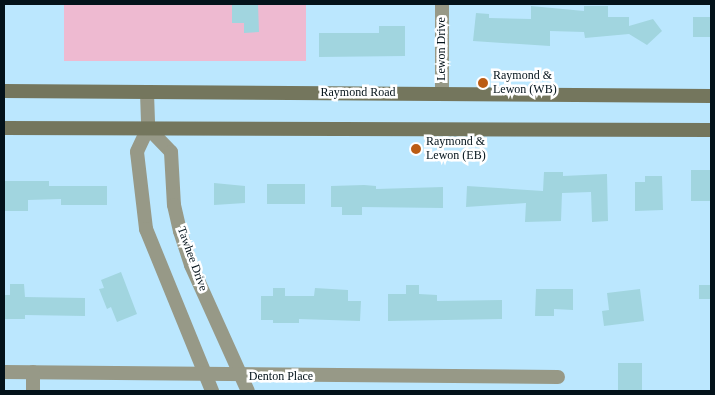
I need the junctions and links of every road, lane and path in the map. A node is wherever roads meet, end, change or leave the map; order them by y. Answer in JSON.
{"nodes":[{"id":1,"x":442,"y":4,"type":"edge"},
{"id":2,"x":4,"y":91,"type":"edge"},
{"id":3,"x":147,"y":93,"type":"junction"},
{"id":4,"x":442,"y":94,"type":"junction"},
{"id":5,"x":711,"y":96,"type":"edge"},
{"id":6,"x":4,"y":128,"type":"edge"},
{"id":7,"x":148,"y":128,"type":"junction"},
{"id":8,"x":711,"y":130,"type":"edge"},
{"id":9,"x":4,"y":372,"type":"edge"},
{"id":10,"x":33,"y":372,"type":"junction"},
{"id":11,"x":205,"y":376,"type":"junction"},
{"id":12,"x":241,"y":376,"type":"junction"},
{"id":13,"x":558,"y":377,"type":"dead end"},
{"id":14,"x":33,"y":391,"type":"edge"},
{"id":15,"x":212,"y":391,"type":"edge"},
{"id":16,"x":248,"y":391,"type":"edge"}],
"edges":[{"from":1,"to":4,"type":"street","name":"Lewon Drive"},
{"from":2,"to":3,"type":"main road","name":"Raymond Road"},
{"from":3,"to":4,"type":"main road","name":"Raymond Road"},
{"from":3,"to":7,"type":"street"},
{"from":4,"to":5,"type":"main road","name":"Raymond Road"},
{"from":6,"to":7,"type":"main road"},
{"from":7,"to":8,"type":"main road"},
{"from":7,"to":11,"type":"street"},
{"from":7,"to":12,"type":"street","name":"Tawhee Drive"},
{"from":9,"to":10,"type":"street","name":"Denton Place"},
{"from":10,"to":11,"type":"street","name":"Denton Place"},
{"from":10,"to":14,"type":"street"},
{"from":11,"to":12,"type":"street","name":"Denton Place"},
{"from":11,"to":15,"type":"street"},
{"from":12,"to":13,"type":"street","name":"Denton Place"},
{"from":12,"to":16,"type":"street","name":"Tawhee Drive"}]}
